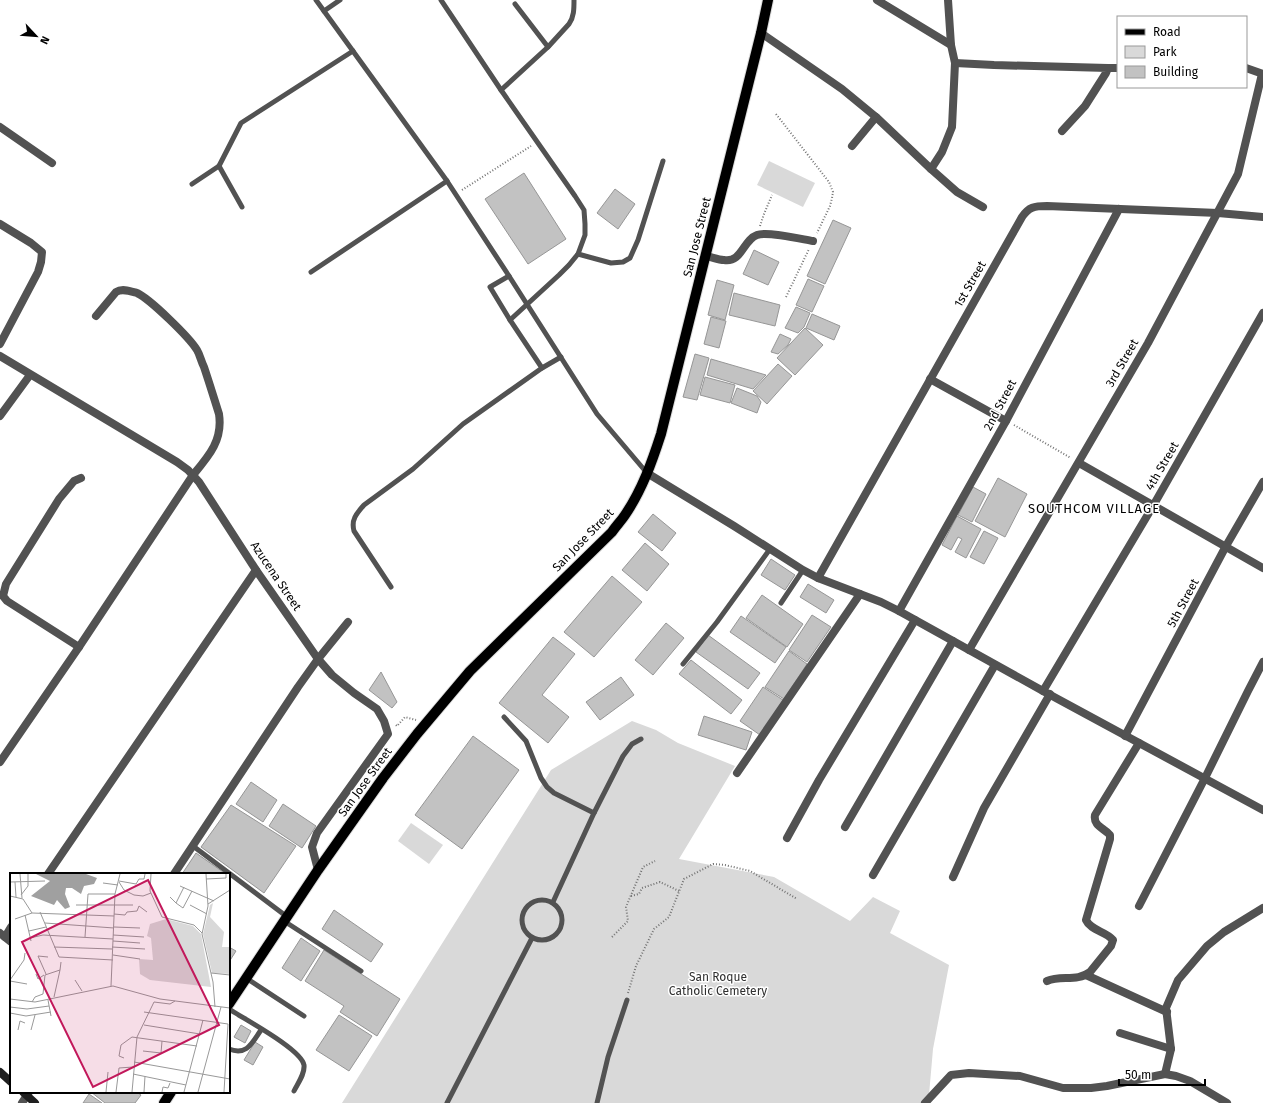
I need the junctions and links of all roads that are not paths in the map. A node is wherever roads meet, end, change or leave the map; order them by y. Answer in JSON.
{"nodes":[{"id":1,"x":316,"y":0,"type":"edge"},
{"id":2,"x":340,"y":0,"type":"edge"},
{"id":3,"x":441,"y":0,"type":"edge"},
{"id":4,"x":574,"y":0,"type":"edge"},
{"id":5,"x":768,"y":0,"type":"edge"},
{"id":6,"x":876,"y":0,"type":"edge"},
{"id":7,"x":948,"y":0,"type":"edge"},
{"id":8,"x":515,"y":4,"type":"dead end"},
{"id":9,"x":324,"y":11,"type":"junction"},
{"id":10,"x":761,"y":33,"type":"junction"},
{"id":11,"x":951,"y":45,"type":"junction"},
{"id":12,"x":548,"y":47,"type":"junction"},
{"id":13,"x":353,"y":51,"type":"junction"},
{"id":14,"x":955,"y":63,"type":"junction"},
{"id":15,"x":1108,"y":68,"type":"junction"},
{"id":16,"x":1117,"y":68,"type":"edge"},
{"id":17,"x":1247,"y":68,"type":"edge"},
{"id":18,"x":1262,"y":74,"type":"edge"},
{"id":19,"x":500,"y":90,"type":"junction"},
{"id":20,"x":876,"y":117,"type":"junction"},
{"id":21,"x":0,"y":127,"type":"edge"},
{"id":22,"x":1062,"y":131,"type":"dead end"},
{"id":23,"x":852,"y":146,"type":"dead end"},
{"id":24,"x":663,"y":161,"type":"dead end"},
{"id":25,"x":52,"y":163,"type":"dead end"},
{"id":26,"x":219,"y":166,"type":"junction"},
{"id":27,"x":931,"y":169,"type":"junction"},
{"id":28,"x":447,"y":181,"type":"junction"},
{"id":29,"x":192,"y":184,"type":"dead end"},
{"id":30,"x":242,"y":207,"type":"dead end"},
{"id":31,"x":983,"y":207,"type":"dead end"},
{"id":32,"x":1119,"y":209,"type":"junction"},
{"id":33,"x":1218,"y":213,"type":"junction"},
{"id":34,"x":1263,"y":217,"type":"edge"},
{"id":35,"x":0,"y":224,"type":"edge"},
{"id":36,"x":813,"y":241,"type":"road end"},
{"id":37,"x":578,"y":254,"type":"junction"},
{"id":38,"x":706,"y":256,"type":"junction"},
{"id":39,"x":311,"y":272,"type":"dead end"},
{"id":40,"x":509,"y":276,"type":"junction"},
{"id":41,"x":528,"y":305,"type":"junction"},
{"id":42,"x":1263,"y":313,"type":"edge"},
{"id":43,"x":96,"y":316,"type":"dead end"},
{"id":44,"x":510,"y":320,"type":"junction"},
{"id":45,"x":0,"y":344,"type":"edge"},
{"id":46,"x":0,"y":356,"type":"edge"},
{"id":47,"x":560,"y":357,"type":"junction"},
{"id":48,"x":542,"y":368,"type":"junction"},
{"id":49,"x":30,"y":375,"type":"junction"},
{"id":50,"x":930,"y":379,"type":"junction"},
{"id":51,"x":0,"y":416,"type":"edge"},
{"id":52,"x":1006,"y":421,"type":"junction"},
{"id":53,"x":1079,"y":463,"type":"junction"},
{"id":54,"x":647,"y":473,"type":"junction"},
{"id":55,"x":193,"y":475,"type":"junction"},
{"id":56,"x":80,"y":478,"type":"dead end"},
{"id":57,"x":1263,"y":482,"type":"edge"},
{"id":58,"x":1153,"y":506,"type":"junction"},
{"id":59,"x":1226,"y":546,"type":"junction"},
{"id":60,"x":770,"y":550,"type":"junction"},
{"id":61,"x":1263,"y":568,"type":"edge"},
{"id":62,"x":256,"y":570,"type":"junction"},
{"id":63,"x":803,"y":570,"type":"junction"},
{"id":64,"x":818,"y":578,"type":"junction"},
{"id":65,"x":392,"y":587,"type":"dead end"},
{"id":66,"x":860,"y":594,"type":"junction"},
{"id":67,"x":781,"y":603,"type":"dead end"},
{"id":68,"x":900,"y":611,"type":"junction"},
{"id":69,"x":915,"y":620,"type":"junction"},
{"id":70,"x":348,"y":622,"type":"dead end"},
{"id":71,"x":953,"y":641,"type":"junction"},
{"id":72,"x":79,"y":647,"type":"junction"},
{"id":73,"x":969,"y":650,"type":"junction"},
{"id":74,"x":318,"y":659,"type":"junction"},
{"id":75,"x":1263,"y":662,"type":"edge"},
{"id":76,"x":683,"y":664,"type":"dead end"},
{"id":77,"x":995,"y":665,"type":"junction"},
{"id":78,"x":1046,"y":693,"type":"junction"},
{"id":79,"x":504,"y":717,"type":"dead end"},
{"id":80,"x":1125,"y":736,"type":"junction"},
{"id":81,"x":641,"y":739,"type":"dead end"},
{"id":82,"x":1139,"y":744,"type":"junction"},
{"id":83,"x":0,"y":762,"type":"edge"},
{"id":84,"x":737,"y":773,"type":"dead end"},
{"id":85,"x":1205,"y":778,"type":"junction"},
{"id":86,"x":1263,"y":810,"type":"edge"},
{"id":87,"x":594,"y":813,"type":"junction"},
{"id":88,"x":845,"y":827,"type":"dead end"},
{"id":89,"x":787,"y":838,"type":"dead end"},
{"id":90,"x":193,"y":846,"type":"junction"},
{"id":91,"x":318,"y":870,"type":"junction"},
{"id":92,"x":49,"y":873,"type":"edge"},
{"id":93,"x":175,"y":873,"type":"edge"},
{"id":94,"x":227,"y":873,"type":"edge"},
{"id":95,"x":230,"y":875,"type":"edge"},
{"id":96,"x":873,"y":875,"type":"dead end"},
{"id":97,"x":952,"y":877,"type":"dead end"},
{"id":98,"x":553,"y":902,"type":"junction"},
{"id":99,"x":1139,"y":906,"type":"dead end"},
{"id":100,"x":1263,"y":908,"type":"edge"},
{"id":101,"x":285,"y":919,"type":"junction"},
{"id":102,"x":532,"y":938,"type":"junction"},
{"id":103,"x":362,"y":971,"type":"dead end"},
{"id":104,"x":1086,"y":975,"type":"junction"},
{"id":105,"x":246,"y":978,"type":"junction"},
{"id":106,"x":1047,"y":981,"type":"dead end"},
{"id":107,"x":627,"y":1000,"type":"road end"},
{"id":108,"x":230,"y":1002,"type":"edge"},
{"id":109,"x":230,"y":1010,"type":"edge"},
{"id":110,"x":1166,"y":1012,"type":"junction"},
{"id":111,"x":304,"y":1016,"type":"dead end"},
{"id":112,"x":262,"y":1030,"type":"junction"},
{"id":113,"x":1120,"y":1033,"type":"dead end"},
{"id":114,"x":230,"y":1049,"type":"edge"},
{"id":115,"x":1171,"y":1049,"type":"junction"},
{"id":116,"x":0,"y":1072,"type":"edge"},
{"id":117,"x":1164,"y":1074,"type":"junction"},
{"id":118,"x":10,"y":1081,"type":"edge"},
{"id":119,"x":294,"y":1091,"type":"dead end"},
{"id":120,"x":26,"y":1093,"type":"edge"},
{"id":121,"x":170,"y":1093,"type":"edge"},
{"id":122,"x":22,"y":1103,"type":"edge"},
{"id":123,"x":35,"y":1103,"type":"edge"},
{"id":124,"x":164,"y":1103,"type":"edge"},
{"id":125,"x":447,"y":1103,"type":"edge"},
{"id":126,"x":597,"y":1103,"type":"edge"},
{"id":127,"x":925,"y":1103,"type":"edge"},
{"id":128,"x":1227,"y":1103,"type":"edge"}],
"edges":[{"from":1,"to":9,"type":"lane"},
{"from":2,"to":9,"type":"lane"},
{"from":3,"to":19,"type":"lane"},
{"from":4,"to":12,"type":"lane"},
{"from":5,"to":10,"type":"main road","name":"San Jose Street"},
{"from":6,"to":11,"type":"street"},
{"from":7,"to":11,"type":"street"},
{"from":8,"to":12,"type":"lane"},
{"from":9,"to":13,"type":"lane"},
{"from":10,"to":20,"type":"street"},
{"from":10,"to":38,"type":"main road","name":"San Jose Street"},
{"from":11,"to":14,"type":"street"},
{"from":12,"to":19,"type":"lane"},
{"from":13,"to":26,"type":"lane"},
{"from":13,"to":28,"type":"lane"},
{"from":14,"to":15,"type":"street"},
{"from":14,"to":27,"type":"street"},
{"from":15,"to":16,"type":"street"},
{"from":15,"to":22,"type":"street"},
{"from":17,"to":18,"type":"street"},
{"from":18,"to":33,"type":"street","name":"3rd Street"},
{"from":19,"to":37,"type":"lane"},
{"from":20,"to":23,"type":"street"},
{"from":20,"to":27,"type":"street"},
{"from":21,"to":25,"type":"street"},
{"from":24,"to":37,"type":"lane"},
{"from":26,"to":29,"type":"lane"},
{"from":26,"to":30,"type":"lane"},
{"from":27,"to":31,"type":"street"},
{"from":28,"to":39,"type":"lane"},
{"from":28,"to":40,"type":"lane"},
{"from":32,"to":33,"type":"street","name":"1st Street"},
{"from":32,"to":50,"type":"street","name":"1st Street"},
{"from":32,"to":52,"type":"street","name":"2nd Street"},
{"from":33,"to":34,"type":"street","name":"1st Street"},
{"from":33,"to":53,"type":"street","name":"3rd Street"},
{"from":35,"to":45,"type":"street"},
{"from":36,"to":38,"type":"street"},
{"from":37,"to":41,"type":"lane"},
{"from":38,"to":54,"type":"main road","name":"San Jose Street"},
{"from":40,"to":41,"type":"lane"},
{"from":40,"to":44,"type":"lane"},
{"from":41,"to":44,"type":"lane"},
{"from":41,"to":47,"type":"lane"},
{"from":42,"to":58,"type":"street","name":"4th Street"},
{"from":43,"to":55,"type":"street"},
{"from":44,"to":48,"type":"lane"},
{"from":46,"to":49,"type":"street","name":"Azucena Street"},
{"from":47,"to":48,"type":"lane"},
{"from":47,"to":54,"type":"lane"},
{"from":48,"to":65,"type":"lane"},
{"from":49,"to":51,"type":"street"},
{"from":49,"to":55,"type":"street","name":"Azucena Street"},
{"from":50,"to":52,"type":"street"},
{"from":50,"to":64,"type":"street","name":"1st Street"},
{"from":52,"to":68,"type":"street","name":"2nd Street"},
{"from":53,"to":58,"type":"street"},
{"from":53,"to":73,"type":"street","name":"3rd Street"},
{"from":54,"to":60,"type":"street"},
{"from":54,"to":91,"type":"main road","name":"San Jose Street"},
{"from":55,"to":62,"type":"street","name":"Azucena Street"},
{"from":55,"to":72,"type":"street"},
{"from":56,"to":72,"type":"street"},
{"from":57,"to":59,"type":"street","name":"5th Street"},
{"from":58,"to":59,"type":"street"},
{"from":58,"to":78,"type":"street","name":"4th Street"},
{"from":59,"to":61,"type":"street"},
{"from":59,"to":80,"type":"street","name":"5th Street"},
{"from":60,"to":63,"type":"street"},
{"from":60,"to":76,"type":"lane"},
{"from":62,"to":74,"type":"street","name":"Azucena Street"},
{"from":62,"to":92,"type":"street"},
{"from":63,"to":64,"type":"street"},
{"from":63,"to":67,"type":"lane"},
{"from":64,"to":66,"type":"street"},
{"from":66,"to":68,"type":"street"},
{"from":66,"to":84,"type":"street"},
{"from":68,"to":69,"type":"street"},
{"from":69,"to":71,"type":"street"},
{"from":69,"to":89,"type":"street"},
{"from":70,"to":74,"type":"street"},
{"from":71,"to":73,"type":"street"},
{"from":71,"to":88,"type":"street"},
{"from":72,"to":83,"type":"street"},
{"from":73,"to":77,"type":"street"},
{"from":74,"to":90,"type":"street"},
{"from":74,"to":91,"type":"street","name":"Azucena Street"},
{"from":75,"to":85,"type":"street"},
{"from":77,"to":78,"type":"street"},
{"from":77,"to":96,"type":"street"},
{"from":78,"to":80,"type":"street"},
{"from":78,"to":97,"type":"street","name":"4th Street"},
{"from":79,"to":87,"type":"lane"},
{"from":80,"to":82,"type":"street"},
{"from":81,"to":87,"type":"lane"},
{"from":82,"to":85,"type":"street"},
{"from":82,"to":104,"type":"street"},
{"from":85,"to":86,"type":"street"},
{"from":85,"to":99,"type":"street"},
{"from":87,"to":98,"type":"lane"},
{"from":90,"to":93,"type":"street"},
{"from":90,"to":94,"type":"lane"},
{"from":91,"to":101,"type":"main road","name":"San Jose Street"},
{"from":95,"to":101,"type":"lane"},
{"from":98,"to":102,"type":"lane"},
{"from":98,"to":102,"type":"lane"},
{"from":100,"to":110,"type":"street"},
{"from":101,"to":103,"type":"lane"},
{"from":101,"to":105,"type":"main road","name":"San Jose Street"},
{"from":102,"to":125,"type":"lane"},
{"from":104,"to":106,"type":"street"},
{"from":104,"to":110,"type":"street"},
{"from":105,"to":108,"type":"main road","name":"San Jose Street"},
{"from":105,"to":111,"type":"lane"},
{"from":107,"to":126,"type":"lane"},
{"from":109,"to":112,"type":"lane"},
{"from":110,"to":115,"type":"street"},
{"from":112,"to":114,"type":"lane"},
{"from":112,"to":119,"type":"lane"},
{"from":113,"to":115,"type":"street"},
{"from":115,"to":117,"type":"street"},
{"from":116,"to":118,"type":"main road"},
{"from":117,"to":127,"type":"street"},
{"from":117,"to":128,"type":"street"},
{"from":120,"to":122,"type":"street"},
{"from":120,"to":123,"type":"main road"},
{"from":121,"to":124,"type":"main road"}]}
